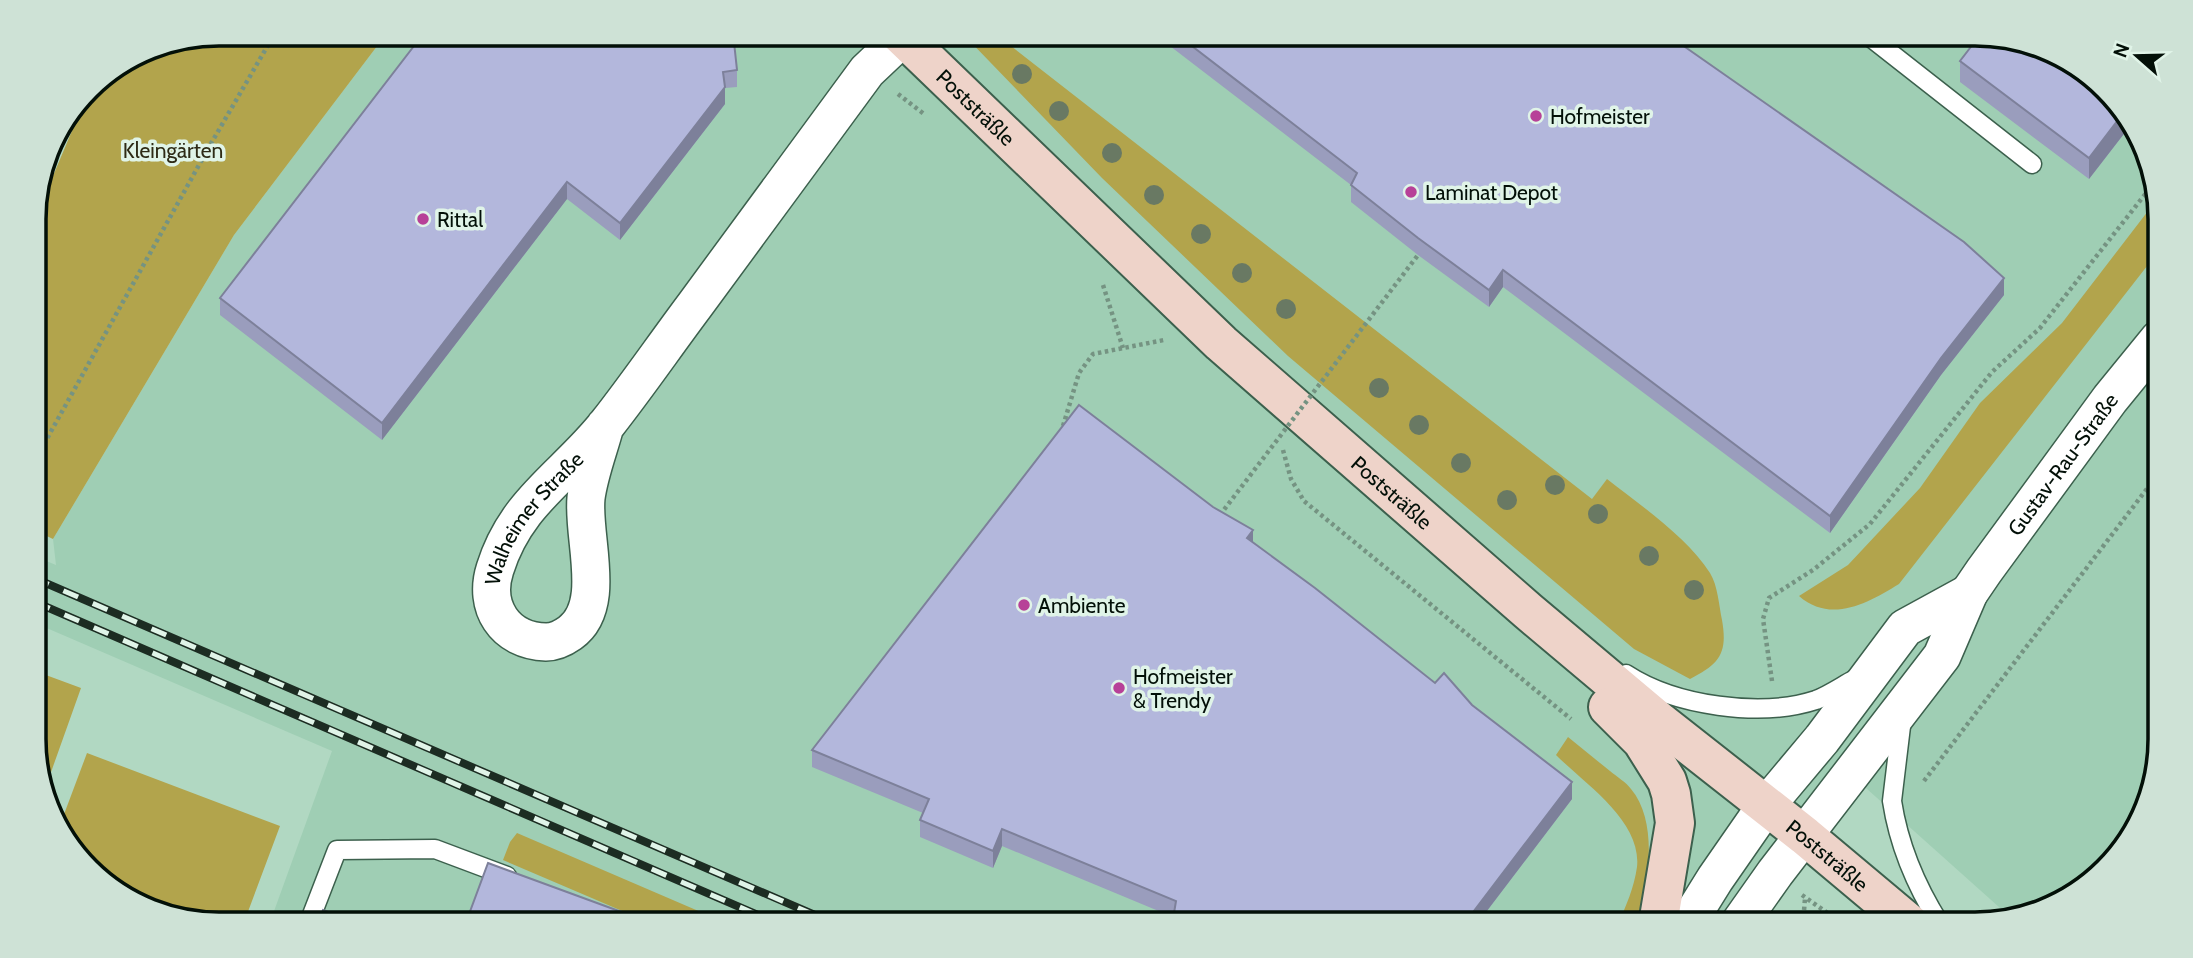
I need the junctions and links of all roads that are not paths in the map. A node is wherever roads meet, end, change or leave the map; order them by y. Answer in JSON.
{"nodes":[{"id":1,"x":891,"y":46,"type":"edge"},
{"id":2,"x":912,"y":46,"type":"edge"},
{"id":3,"x":1882,"y":46,"type":"edge"},
{"id":4,"x":2032,"y":164,"type":"dead end"},
{"id":5,"x":2148,"y":352,"type":"edge"},
{"id":6,"x":605,"y":426,"type":"junction"},
{"id":7,"x":1481,"y":570,"type":"junction"},
{"id":8,"x":1969,"y":593,"type":"junction"},
{"id":9,"x":1528,"y":611,"type":"junction"},
{"id":10,"x":1876,"y":667,"type":"junction"},
{"id":11,"x":1904,"y":704,"type":"junction"},
{"id":12,"x":1765,"y":807,"type":"junction"},
{"id":13,"x":1805,"y":836,"type":"junction"},
{"id":14,"x":523,"y":882,"type":"edge"},
{"id":15,"x":313,"y":912,"type":"edge"},
{"id":16,"x":1660,"y":912,"type":"edge"},
{"id":17,"x":1694,"y":912,"type":"edge"},
{"id":18,"x":1747,"y":912,"type":"edge"},
{"id":19,"x":1896,"y":912,"type":"edge"},
{"id":20,"x":1934,"y":912,"type":"edge"}],
"edges":[{"from":1,"to":6,"type":"street","name":"Walheimer Straße"},
{"from":2,"to":7,"type":"main road","name":"Poststräßle"},
{"from":3,"to":4,"type":"lane"},
{"from":5,"to":8,"type":"street","name":"Gustav-Rau-Straße"},
{"from":6,"to":6,"type":"street","name":"Walheimer Straße"},
{"from":7,"to":9,"type":"main road","name":"Poststräßle"},
{"from":7,"to":16,"type":"main road"},
{"from":8,"to":10,"type":"street","name":"Gustav-Rau-Straße"},
{"from":8,"to":11,"type":"street","name":"Gustav-Rau-Straße"},
{"from":9,"to":10,"type":"lane"},
{"from":9,"to":12,"type":"main road","name":"Poststräßle"},
{"from":10,"to":12,"type":"street","name":"Gustav-Rau-Straße"},
{"from":11,"to":13,"type":"street","name":"Gustav-Rau-Straße"},
{"from":11,"to":20,"type":"lane"},
{"from":12,"to":13,"type":"main road","name":"Poststräßle"},
{"from":12,"to":17,"type":"street","name":"Gustav-Rau-Straße"},
{"from":13,"to":18,"type":"street","name":"Gustav-Rau-Straße"},
{"from":13,"to":19,"type":"main road","name":"Poststräßle"},
{"from":14,"to":15,"type":"lane"}]}
